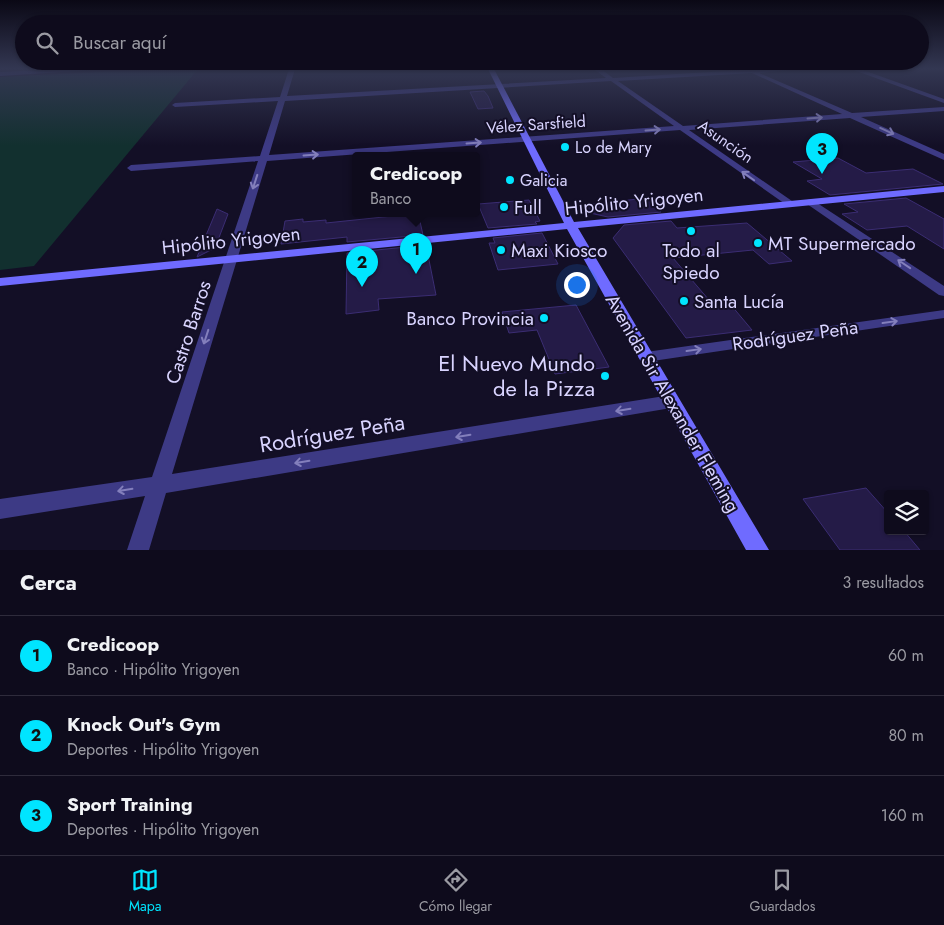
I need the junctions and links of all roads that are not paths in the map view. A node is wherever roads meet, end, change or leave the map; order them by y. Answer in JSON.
{"nodes":[{"id":1,"x":284,"y":95,"type":"edge"},
{"id":2,"x":355,"y":95,"type":"edge"},
{"id":3,"x":505,"y":95,"type":"edge"},
{"id":4,"x":633,"y":95,"type":"edge"},
{"id":5,"x":804,"y":95,"type":"edge"},
{"id":6,"x":926,"y":95,"type":"edge"},
{"id":7,"x":283,"y":99,"type":"junction"},
{"id":8,"x":944,"y":101,"type":"edge"},
{"id":9,"x":175,"y":105,"type":"dead end"},
{"id":10,"x":944,"y":109,"type":"edge"},
{"id":11,"x":851,"y":116,"type":"junction"},
{"id":12,"x":680,"y":128,"type":"junction"},
{"id":13,"x":528,"y":139,"type":"junction"},
{"id":14,"x":352,"y":152,"type":"edge"},
{"id":15,"x":356,"y":152,"type":"edge"},
{"id":16,"x":944,"y":156,"type":"edge"},
{"id":17,"x":263,"y":159,"type":"junction"},
{"id":18,"x":131,"y":168,"type":"dead end"},
{"id":19,"x":944,"y":189,"type":"edge"},
{"id":20,"x":811,"y":202,"type":"junction"},
{"id":21,"x":788,"y":204,"type":"junction"},
{"id":22,"x":572,"y":226,"type":"junction"},
{"id":23,"x":232,"y":259,"type":"junction"},
{"id":24,"x":0,"y":282,"type":"edge"},
{"id":25,"x":944,"y":292,"type":"edge"},
{"id":26,"x":944,"y":314,"type":"edge"},
{"id":27,"x":646,"y":357,"type":"junction"},
{"id":28,"x":671,"y":402,"type":"junction"},
{"id":29,"x":159,"y":485,"type":"junction"},
{"id":30,"x":0,"y":509,"type":"edge"},
{"id":31,"x":138,"y":550,"type":"edge"},
{"id":32,"x":758,"y":550,"type":"edge"}],
"edges":[{"from":1,"to":7,"type":"street","name":"Castro Barros"},
{"from":2,"to":7,"type":"street"},
{"from":3,"to":13,"type":"street","name":"Avenida Sir Alexander Fleming"},
{"from":4,"to":12,"type":"street","name":"Asunción"},
{"from":5,"to":11,"type":"street"},
{"from":6,"to":8,"type":"street"},
{"from":7,"to":9,"type":"street"},
{"from":7,"to":17,"type":"street","name":"Castro Barros"},
{"from":10,"to":11,"type":"street","name":"Vélez Sarsfield"},
{"from":12,"to":11,"type":"street","name":"Vélez Sarsfield","one_way":true},
{"from":11,"to":16,"type":"street","one_way":true},
{"from":13,"to":12,"type":"street","name":"Vélez Sarsfield","one_way":true},
{"from":21,"to":12,"type":"street","name":"Asunción","one_way":true},
{"from":15,"to":13,"type":"street","name":"Vélez Sarsfield","one_way":true},
{"from":13,"to":22,"type":"street","name":"Avenida Sir Alexander Fleming"},
{"from":17,"to":14,"type":"street","name":"Vélez Sarsfield","one_way":true},
{"from":17,"to":18,"type":"street","name":"Vélez Sarsfield"},
{"from":17,"to":23,"type":"street","name":"Castro Barros","one_way":true},
{"from":19,"to":20,"type":"street","name":"Hipólito Yrigoyen"},
{"from":20,"to":21,"type":"street","name":"Hipólito Yrigoyen"},
{"from":25,"to":20,"type":"street","one_way":true},
{"from":21,"to":22,"type":"street","name":"Hipólito Yrigoyen"},
{"from":22,"to":23,"type":"street","name":"Hipólito Yrigoyen"},
{"from":22,"to":27,"type":"street","name":"Avenida Sir Alexander Fleming"},
{"from":23,"to":24,"type":"street","name":"Hipólito Yrigoyen"},
{"from":23,"to":29,"type":"street","name":"Castro Barros","one_way":true},
{"from":27,"to":26,"type":"street","name":"Rodríguez Peña","one_way":true},
{"from":27,"to":28,"type":"street","name":"Avenida Sir Alexander Fleming"},
{"from":28,"to":29,"type":"street","name":"Rodríguez Peña","one_way":true},
{"from":28,"to":32,"type":"street","name":"Avenida Sir Alexander Fleming"},
{"from":29,"to":30,"type":"street","name":"Rodríguez Peña","one_way":true},
{"from":29,"to":31,"type":"street","name":"Castro Barros"}]}
